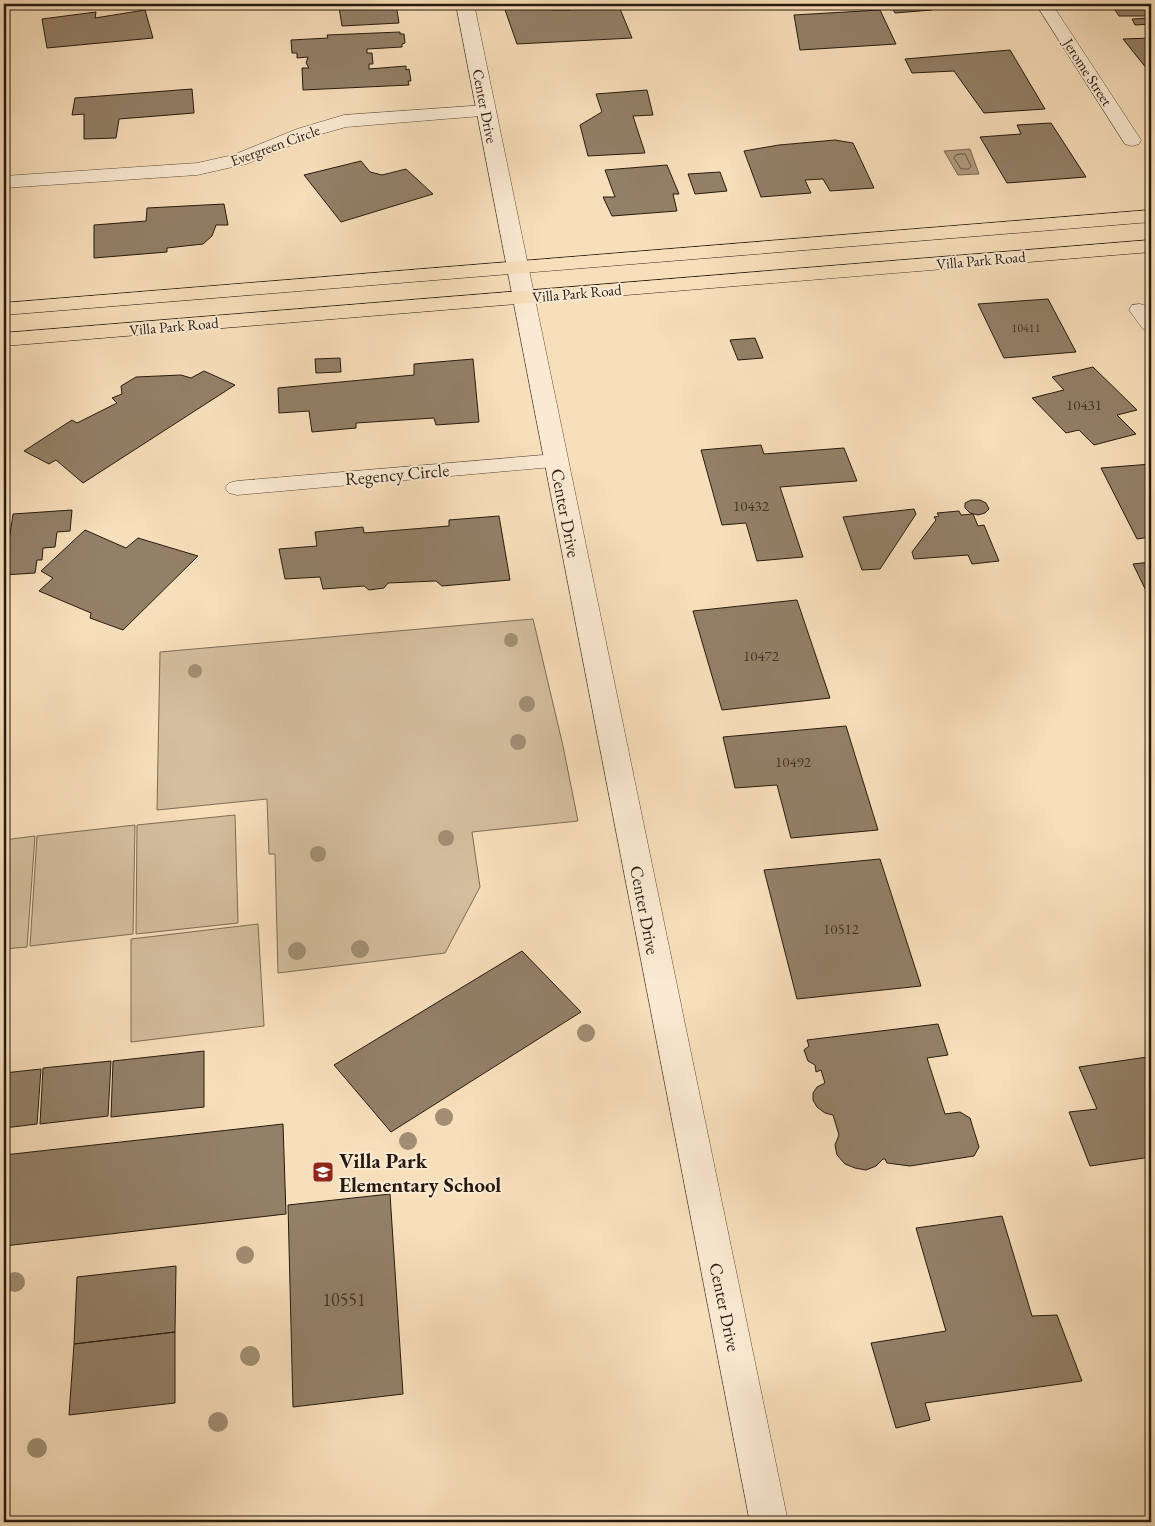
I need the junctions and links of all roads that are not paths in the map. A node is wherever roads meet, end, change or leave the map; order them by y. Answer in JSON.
{"nodes":[{"id":1,"x":465,"y":4,"type":"edge"},
{"id":2,"x":1044,"y":4,"type":"edge"},
{"id":3,"x":486,"y":111,"type":"junction"},
{"id":4,"x":1132,"y":140,"type":"dead end"},
{"id":5,"x":4,"y":182,"type":"edge"},
{"id":6,"x":1151,"y":216,"type":"edge"},
{"id":7,"x":894,"y":237,"type":"junction"},
{"id":8,"x":1151,"y":246,"type":"edge"},
{"id":9,"x":909,"y":266,"type":"junction"},
{"id":10,"x":517,"y":268,"type":"junction"},
{"id":11,"x":523,"y":297,"type":"junction"},
{"id":12,"x":4,"y":309,"type":"edge"},
{"id":13,"x":4,"y":340,"type":"edge"},
{"id":14,"x":556,"y":461,"type":"junction"},
{"id":15,"x":237,"y":488,"type":"dead end"},
{"id":16,"x":769,"y":1522,"type":"edge"}],
"edges":[{"from":1,"to":3,"type":"street","name":"Center Drive"},
{"from":2,"to":4,"type":"street","name":"Jerome Street"},
{"from":3,"to":5,"type":"street","name":"Evergreen Circle"},
{"from":3,"to":10,"type":"street","name":"Center Drive"},
{"from":6,"to":7,"type":"main road","name":"Villa Park Road"},
{"from":7,"to":9,"type":"main road"},
{"from":7,"to":10,"type":"main road","name":"Villa Park Road"},
{"from":8,"to":9,"type":"main road","name":"Villa Park Road"},
{"from":9,"to":11,"type":"main road","name":"Villa Park Road"},
{"from":10,"to":11,"type":"street","name":"Center Drive"},
{"from":10,"to":12,"type":"main road","name":"Villa Park Road"},
{"from":11,"to":13,"type":"main road","name":"Villa Park Road"},
{"from":11,"to":14,"type":"street","name":"Center Drive"},
{"from":14,"to":15,"type":"street","name":"Regency Circle"},
{"from":14,"to":16,"type":"street","name":"Center Drive"}]}
